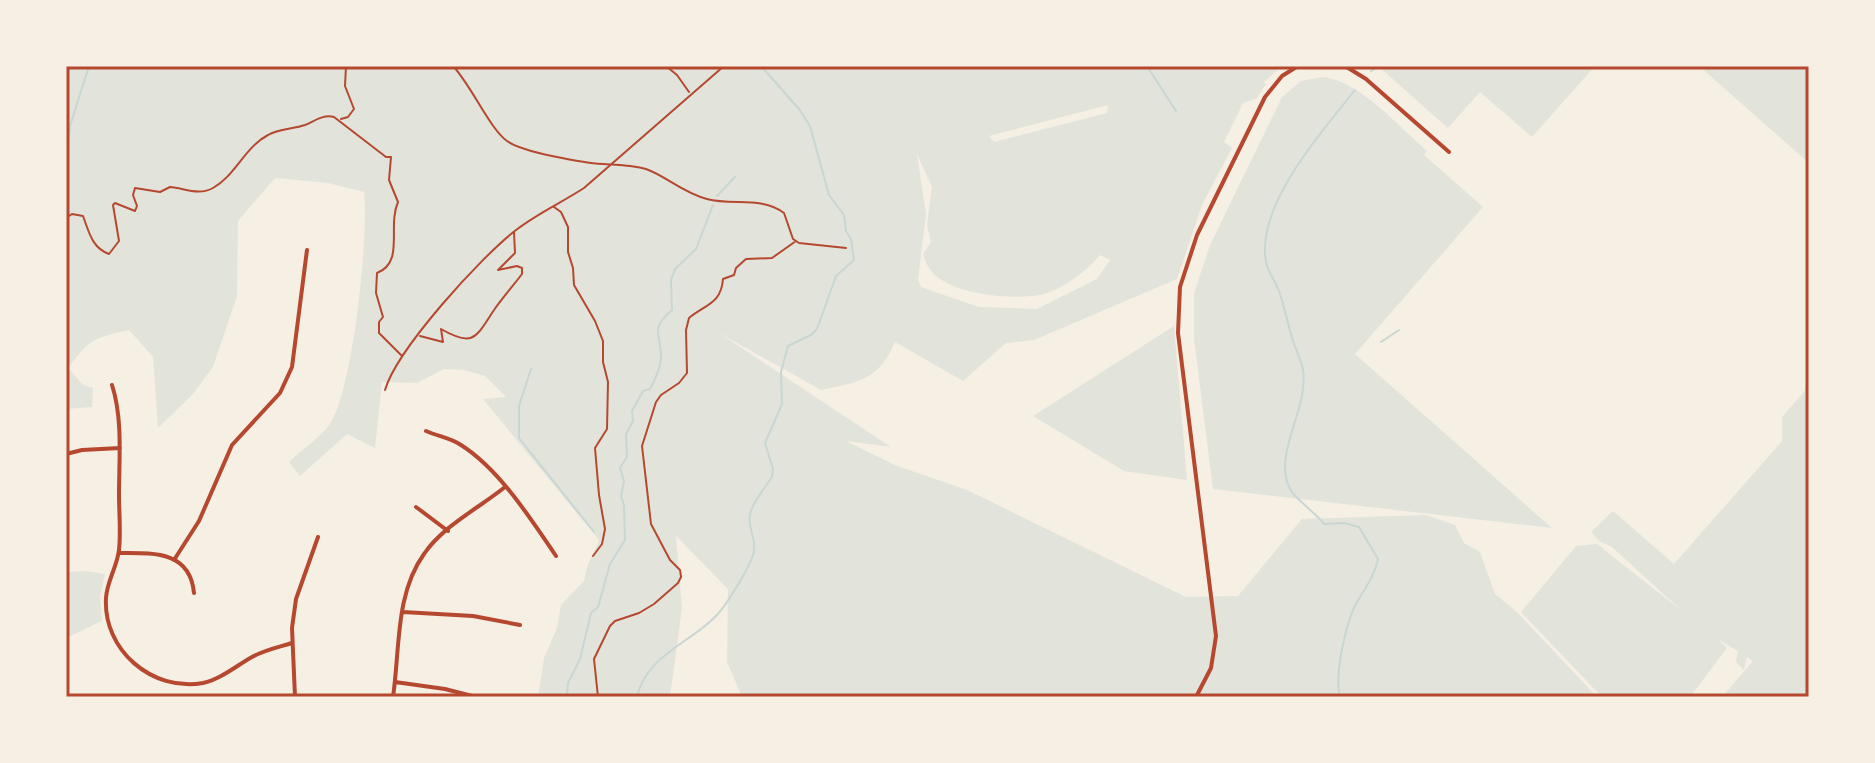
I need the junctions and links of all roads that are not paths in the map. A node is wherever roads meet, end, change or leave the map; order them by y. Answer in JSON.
{"nodes":[{"id":1,"x":1298,"y":66,"type":"edge"},
{"id":2,"x":1345,"y":66,"type":"edge"},
{"id":3,"x":1449,"y":152,"type":"dead end"},
{"id":4,"x":307,"y":250,"type":"dead end"},
{"id":5,"x":112,"y":385,"type":"dead end"},
{"id":6,"x":426,"y":431,"type":"dead end"},
{"id":7,"x":120,"y":448,"type":"junction"},
{"id":8,"x":66,"y":454,"type":"edge"},
{"id":9,"x":505,"y":487,"type":"junction"},
{"id":10,"x":416,"y":507,"type":"dead end"},
{"id":11,"x":448,"y":531,"type":"junction"},
{"id":12,"x":318,"y":537,"type":"dead end"},
{"id":13,"x":119,"y":553,"type":"junction"},
{"id":14,"x":556,"y":556,"type":"dead end"},
{"id":15,"x":174,"y":560,"type":"junction"},
{"id":16,"x":194,"y":593,"type":"dead end"},
{"id":17,"x":402,"y":612,"type":"junction"},
{"id":18,"x":520,"y":625,"type":"dead end"},
{"id":19,"x":292,"y":643,"type":"junction"},
{"id":20,"x":395,"y":682,"type":"junction"},
{"id":21,"x":295,"y":697,"type":"edge"},
{"id":22,"x":393,"y":697,"type":"edge"},
{"id":23,"x":476,"y":697,"type":"edge"},
{"id":24,"x":1196,"y":697,"type":"edge"}],
"edges":[{"from":1,"to":24,"type":"street"},
{"from":2,"to":3,"type":"street"},
{"from":4,"to":15,"type":"street"},
{"from":5,"to":7,"type":"street"},
{"from":6,"to":9,"type":"street"},
{"from":7,"to":8,"type":"street"},
{"from":7,"to":13,"type":"street"},
{"from":9,"to":11,"type":"street"},
{"from":9,"to":14,"type":"street"},
{"from":10,"to":11,"type":"street"},
{"from":11,"to":17,"type":"street"},
{"from":12,"to":19,"type":"street"},
{"from":13,"to":15,"type":"street"},
{"from":13,"to":19,"type":"street"},
{"from":15,"to":16,"type":"street"},
{"from":17,"to":18,"type":"street"},
{"from":17,"to":20,"type":"street"},
{"from":19,"to":21,"type":"street"},
{"from":20,"to":22,"type":"street"},
{"from":20,"to":23,"type":"street"}]}
